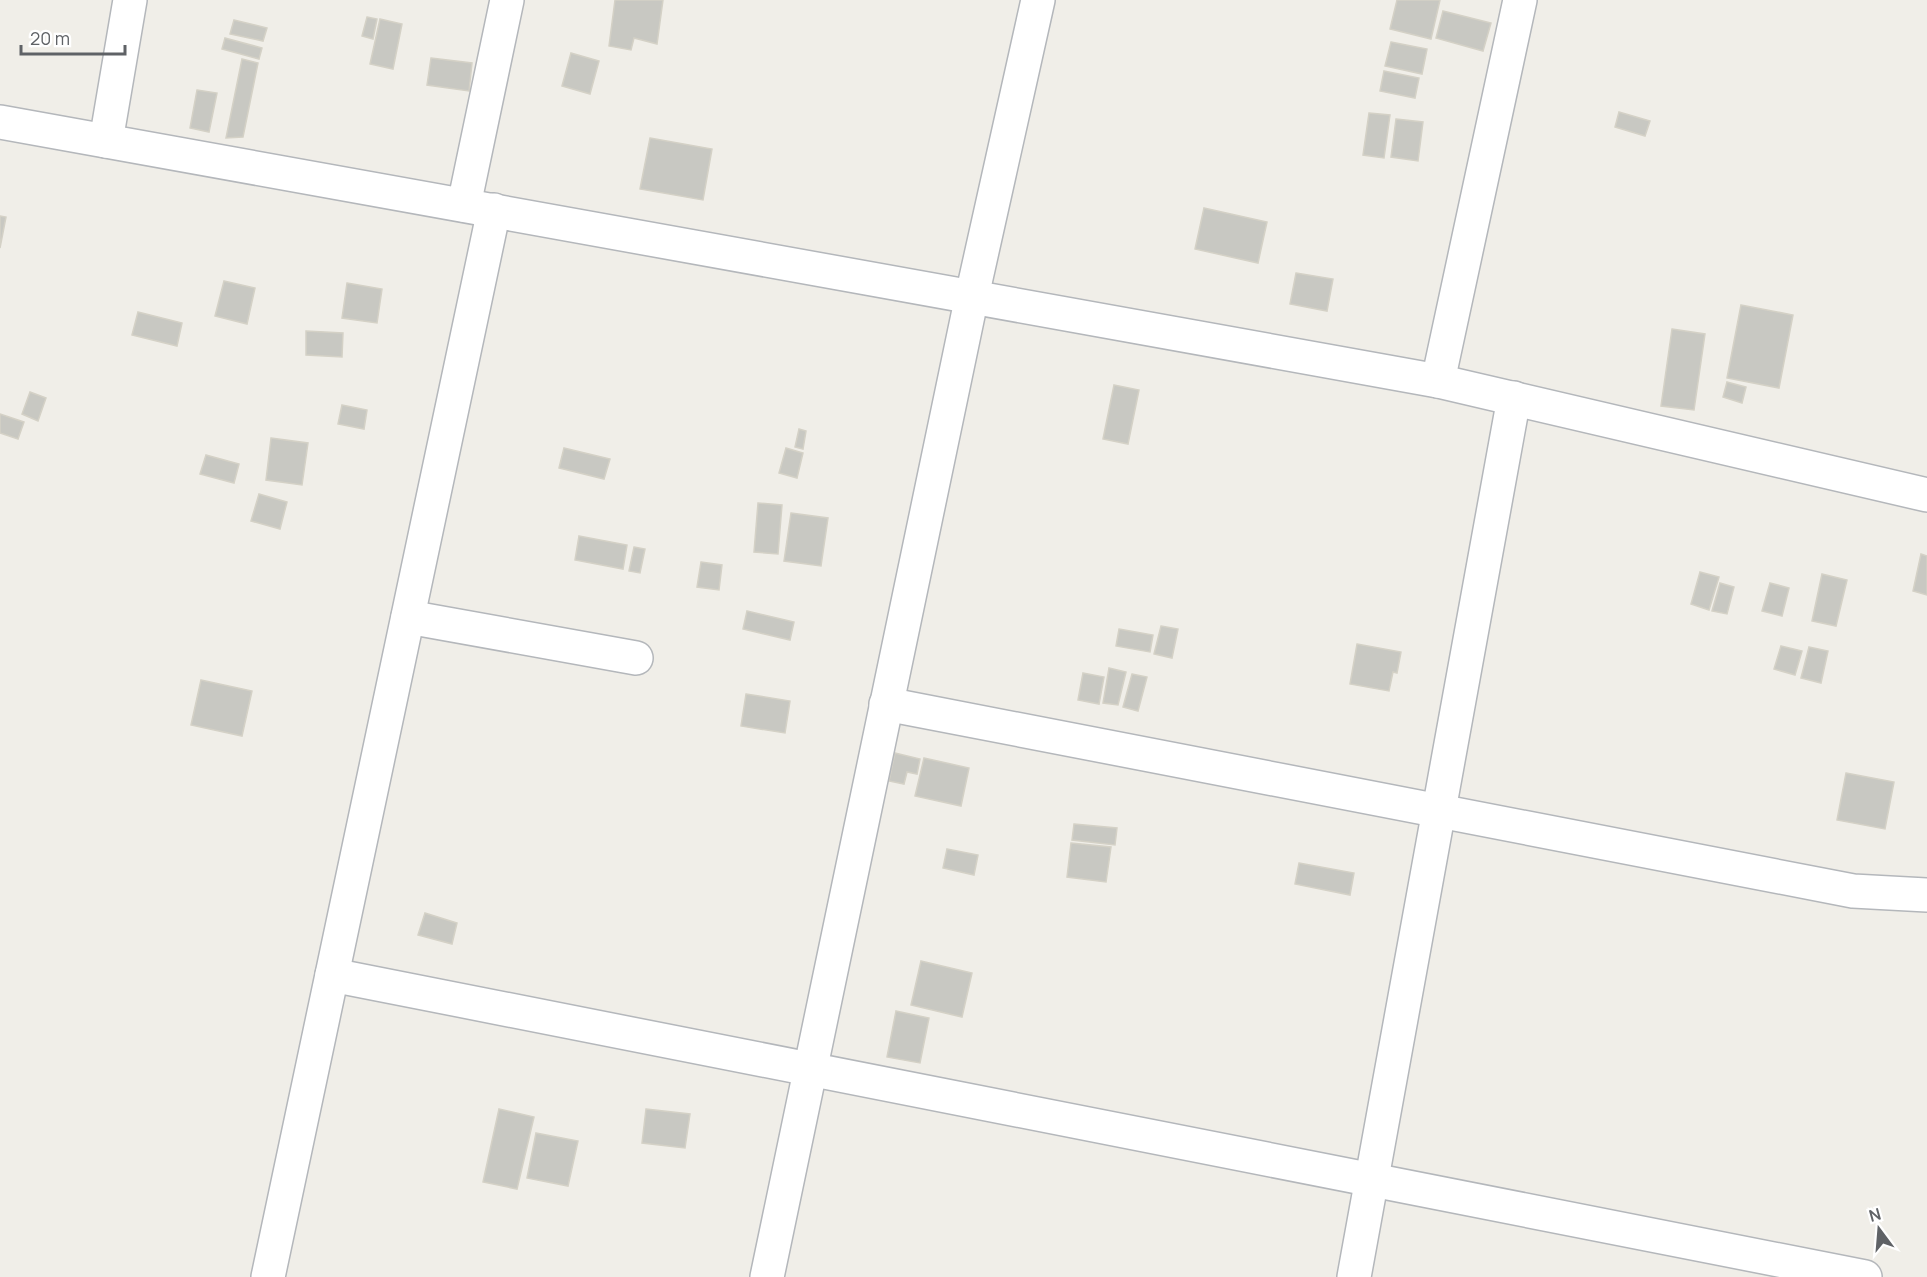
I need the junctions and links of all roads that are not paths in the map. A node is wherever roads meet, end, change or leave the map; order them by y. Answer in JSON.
{"nodes":[{"id":1,"x":130,"y":0,"type":"edge"},
{"id":2,"x":507,"y":0,"type":"edge"},
{"id":3,"x":1038,"y":0,"type":"edge"},
{"id":4,"x":1520,"y":0,"type":"edge"},
{"id":5,"x":0,"y":122,"type":"edge"},
{"id":6,"x":106,"y":141,"type":"junction"},
{"id":7,"x":479,"y":208,"type":"junction"},
{"id":8,"x":972,"y":296,"type":"junction"},
{"id":9,"x":1438,"y":381,"type":"junction"},
{"id":10,"x":1514,"y":398,"type":"junction"},
{"id":11,"x":1927,"y":495,"type":"edge"},
{"id":12,"x":408,"y":617,"type":"junction"},
{"id":13,"x":636,"y":658,"type":"dead end"},
{"id":14,"x":886,"y":704,"type":"junction"},
{"id":15,"x":1439,"y":811,"type":"junction"},
{"id":16,"x":1927,"y":895,"type":"edge"},
{"id":17,"x":332,"y":975,"type":"junction"},
{"id":18,"x":810,"y":1069,"type":"junction"},
{"id":19,"x":1372,"y":1180,"type":"junction"},
{"id":20,"x":268,"y":1277,"type":"edge"},
{"id":21,"x":767,"y":1277,"type":"edge"},
{"id":22,"x":1354,"y":1277,"type":"edge"},
{"id":23,"x":1865,"y":1277,"type":"edge"}],
"edges":[{"from":1,"to":6,"type":"street"},
{"from":2,"to":7,"type":"street"},
{"from":3,"to":8,"type":"street"},
{"from":4,"to":9,"type":"street"},
{"from":5,"to":6,"type":"street"},
{"from":6,"to":7,"type":"street"},
{"from":7,"to":8,"type":"street"},
{"from":7,"to":12,"type":"street"},
{"from":8,"to":9,"type":"street"},
{"from":8,"to":14,"type":"street"},
{"from":9,"to":10,"type":"street"},
{"from":10,"to":11,"type":"street"},
{"from":10,"to":15,"type":"street"},
{"from":12,"to":13,"type":"street"},
{"from":12,"to":17,"type":"street"},
{"from":14,"to":15,"type":"street"},
{"from":14,"to":18,"type":"street"},
{"from":15,"to":16,"type":"street"},
{"from":15,"to":19,"type":"street"},
{"from":17,"to":18,"type":"street"},
{"from":17,"to":20,"type":"street"},
{"from":18,"to":19,"type":"street"},
{"from":18,"to":21,"type":"street"},
{"from":19,"to":22,"type":"street"},
{"from":19,"to":23,"type":"street"}]}
